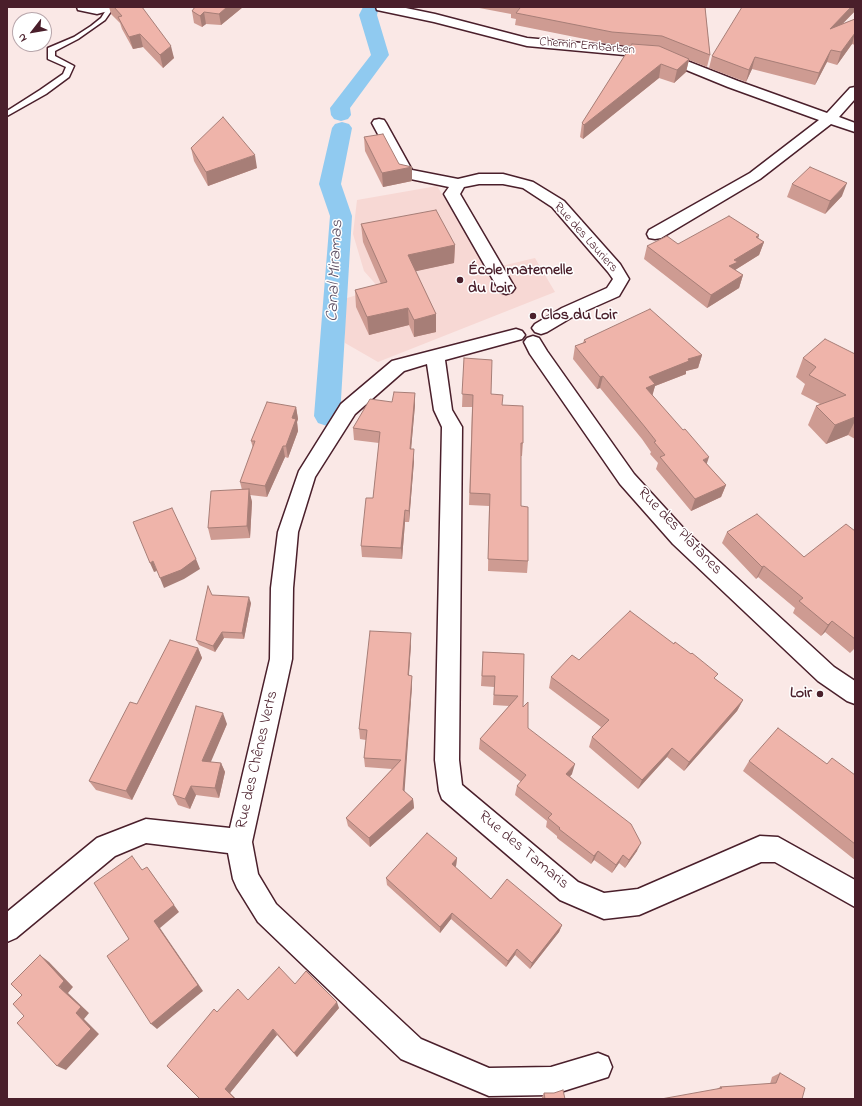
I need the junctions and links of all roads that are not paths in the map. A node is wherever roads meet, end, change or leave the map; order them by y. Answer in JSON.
{"nodes":[{"id":1,"x":83,"y":7,"type":"edge"},
{"id":2,"x":107,"y":7,"type":"edge"},
{"id":3,"x":111,"y":7,"type":"edge"},
{"id":4,"x":382,"y":7,"type":"edge"},
{"id":5,"x":444,"y":7,"type":"edge"},
{"id":6,"x":435,"y":18,"type":"junction"},
{"id":7,"x":855,"y":91,"type":"edge"},
{"id":8,"x":7,"y":114,"type":"edge"},
{"id":9,"x":830,"y":118,"type":"junction"},
{"id":10,"x":379,"y":123,"type":"dead end"},
{"id":11,"x":855,"y":128,"type":"edge"},
{"id":12,"x":458,"y":184,"type":"junction"},
{"id":13,"x":655,"y":234,"type":"dead end"},
{"id":14,"x":506,"y":288,"type":"dead end"},
{"id":15,"x":530,"y":335,"type":"junction"},
{"id":16,"x":436,"y":356,"type":"junction"},
{"id":17,"x":855,"y":694,"type":"edge"},
{"id":18,"x":239,"y":842,"type":"junction"},
{"id":19,"x":855,"y":894,"type":"edge"},
{"id":20,"x":7,"y":929,"type":"edge"},
{"id":21,"x":598,"y":1067,"type":"dead end"}],
"edges":[{"from":1,"to":2,"type":"street"},
{"from":3,"to":8,"type":"lane"},
{"from":4,"to":6,"type":"street","name":"Chemin Embarben"},
{"from":5,"to":6,"type":"street"},
{"from":6,"to":9,"type":"street","name":"Chemin Embarben"},
{"from":7,"to":9,"type":"street"},
{"from":9,"to":11,"type":"street","name":"Chemin Embarben"},
{"from":9,"to":13,"type":"street"},
{"from":10,"to":12,"type":"street"},
{"from":12,"to":14,"type":"street"},
{"from":12,"to":15,"type":"street","name":"Rue des Lauriers"},
{"from":15,"to":16,"type":"street","name":"Rue des Chênes Verts"},
{"from":15,"to":17,"type":"street","name":"Rue des Platanes"},
{"from":16,"to":18,"type":"street","name":"Rue des Chênes Verts"},
{"from":16,"to":19,"type":"street","name":"Rue des Tamaris"},
{"from":18,"to":20,"type":"street"},
{"from":18,"to":21,"type":"street","name":"Rue des Chênes Verts"}]}
